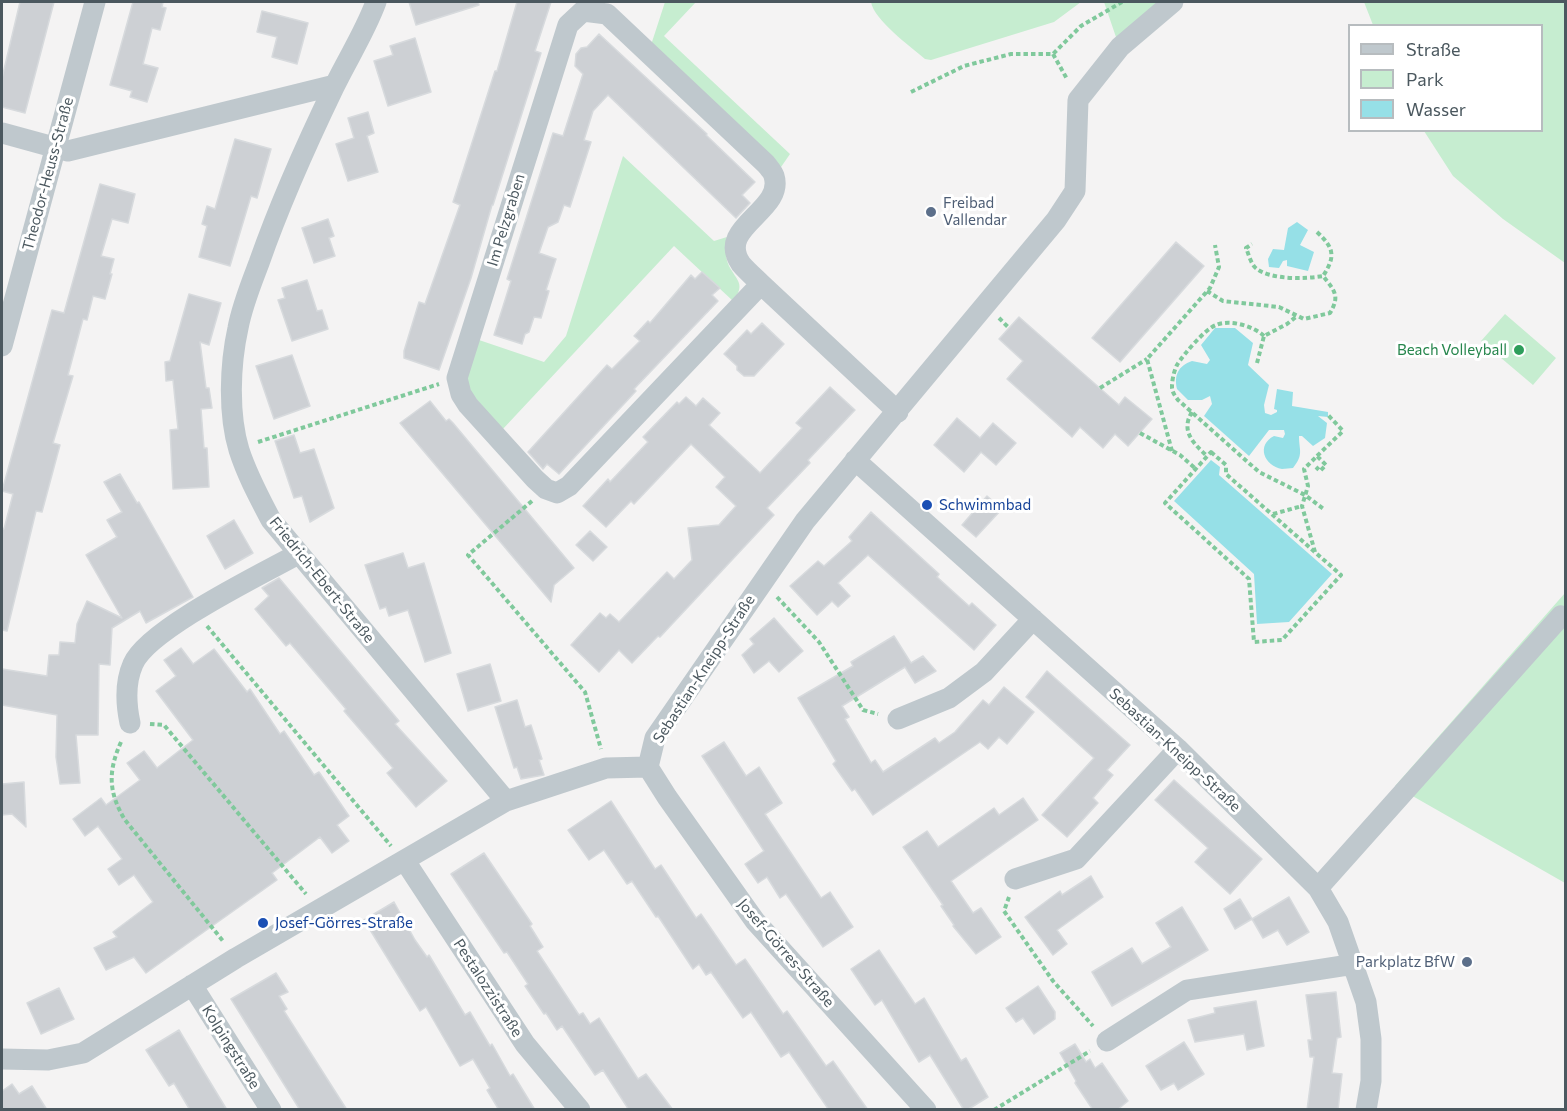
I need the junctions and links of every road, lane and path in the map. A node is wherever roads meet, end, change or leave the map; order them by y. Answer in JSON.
{"nodes":[{"id":1,"x":95,"y":2,"type":"edge"},
{"id":2,"x":376,"y":2,"type":"edge"},
{"id":3,"x":1122,"y":2,"type":"edge"},
{"id":4,"x":1173,"y":2,"type":"edge"},
{"id":5,"x":1053,"y":54,"type":"junction"},
{"id":6,"x":335,"y":85,"type":"junction"},
{"id":7,"x":911,"y":92,"type":"dead end"},
{"id":8,"x":1078,"y":100,"type":"junction"},
{"id":9,"x":2,"y":133,"type":"edge"},
{"id":10,"x":54,"y":149,"type":"junction"},
{"id":11,"x":1317,"y":232,"type":"dead end"},
{"id":12,"x":1252,"y":244,"type":"dead end"},
{"id":13,"x":1215,"y":245,"type":"dead end"},
{"id":14,"x":1323,"y":276,"type":"junction"},
{"id":15,"x":761,"y":284,"type":"junction"},
{"id":16,"x":1207,"y":291,"type":"junction"},
{"id":17,"x":1297,"y":316,"type":"junction"},
{"id":18,"x":1264,"y":336,"type":"junction"},
{"id":19,"x":2,"y":346,"type":"edge"},
{"id":20,"x":1147,"y":359,"type":"junction"},
{"id":21,"x":1257,"y":363,"type":"dead end"},
{"id":22,"x":457,"y":378,"type":"junction"},
{"id":23,"x":1100,"y":388,"type":"dead end"},
{"id":24,"x":897,"y":412,"type":"junction"},
{"id":25,"x":1192,"y":412,"type":"junction"},
{"id":26,"x":1328,"y":415,"type":"dead end"},
{"id":27,"x":1140,"y":433,"type":"dead end"},
{"id":28,"x":239,"y":448,"type":"junction"},
{"id":29,"x":1172,"y":451,"type":"junction"},
{"id":30,"x":1207,"y":456,"type":"junction"},
{"id":31,"x":1317,"y":456,"type":"junction"},
{"id":32,"x":855,"y":460,"type":"junction"},
{"id":33,"x":1316,"y":467,"type":"dead end"},
{"id":34,"x":1196,"y":469,"type":"junction"},
{"id":35,"x":546,"y":489,"type":"junction"},
{"id":36,"x":1305,"y":495,"type":"junction"},
{"id":37,"x":1302,"y":506,"type":"junction"},
{"id":38,"x":1325,"y":510,"type":"dead end"},
{"id":39,"x":1272,"y":514,"type":"junction"},
{"id":40,"x":1315,"y":552,"type":"junction"},
{"id":41,"x":298,"y":554,"type":"junction"},
{"id":42,"x":762,"y":581,"type":"junction"},
{"id":43,"x":195,"y":612,"type":"junction"},
{"id":44,"x":1566,"y":618,"type":"edge"},
{"id":45,"x":1033,"y":619,"type":"junction"},
{"id":46,"x":898,"y":719,"type":"joint"},
{"id":47,"x":130,"y":723,"type":"junction"},
{"id":48,"x":1178,"y":749,"type":"junction"},
{"id":49,"x":648,"y":767,"type":"junction"},
{"id":50,"x":606,"y":768,"type":"junction"},
{"id":51,"x":506,"y":801,"type":"junction"},
{"id":52,"x":405,"y":861,"type":"junction"},
{"id":53,"x":1015,"y":879,"type":"joint"},
{"id":54,"x":1318,"y":888,"type":"junction"},
{"id":55,"x":319,"y":910,"type":"junction"},
{"id":56,"x":236,"y":958,"type":"junction"},
{"id":57,"x":1354,"y":964,"type":"junction"},
{"id":58,"x":192,"y":985,"type":"junction"},
{"id":59,"x":1107,"y":1041,"type":"junction"},
{"id":60,"x":2,"y":1059,"type":"edge"},
{"id":61,"x":271,"y":1110,"type":"edge"},
{"id":62,"x":580,"y":1110,"type":"edge"},
{"id":63,"x":926,"y":1110,"type":"edge"},
{"id":64,"x":994,"y":1110,"type":"edge"},
{"id":65,"x":1366,"y":1110,"type":"edge"}],
"edges":[{"from":1,"to":10,"type":"street","name":"Theodor-Heuss-Straße"},
{"from":2,"to":6,"type":"street","name":"Friedrich-Ebert-Straße"},
{"from":3,"to":5,"type":"path"},
{"from":4,"to":8,"type":"street"},
{"from":5,"to":7,"type":"path"},
{"from":5,"to":8,"type":"path"},
{"from":6,"to":10,"type":"street"},
{"from":6,"to":28,"type":"street","name":"Friedrich-Ebert-Straße"},
{"from":8,"to":24,"type":"street","name":"Sebastian-Kneipp-Straße"},
{"from":9,"to":10,"type":"street"},
{"from":10,"to":19,"type":"street","name":"Theodor-Heuss-Straße"},
{"from":11,"to":14,"type":"path"},
{"from":12,"to":14,"type":"path"},
{"from":13,"to":16,"type":"path"},
{"from":14,"to":17,"type":"path"},
{"from":15,"to":22,"type":"street","name":"Im Pelzgraben"},
{"from":15,"to":24,"type":"street","name":"Im Pelzgraben"},
{"from":15,"to":35,"type":"street"},
{"from":16,"to":17,"type":"path"},
{"from":16,"to":20,"type":"path"},
{"from":17,"to":18,"type":"path"},
{"from":18,"to":21,"type":"path"},
{"from":18,"to":25,"type":"path"},
{"from":20,"to":23,"type":"path"},
{"from":20,"to":29,"type":"path"},
{"from":22,"to":28,"type":"path"},
{"from":22,"to":35,"type":"street"},
{"from":24,"to":32,"type":"street","name":"Sebastian-Kneipp-Straße"},
{"from":25,"to":30,"type":"path"},
{"from":25,"to":36,"type":"path"},
{"from":26,"to":31,"type":"path"},
{"from":27,"to":29,"type":"path"},
{"from":28,"to":41,"type":"street","name":"Friedrich-Ebert-Straße"},
{"from":29,"to":34,"type":"path"},
{"from":30,"to":34,"type":"path"},
{"from":30,"to":39,"type":"path"},
{"from":31,"to":33,"type":"path"},
{"from":31,"to":36,"type":"path"},
{"from":32,"to":42,"type":"street","name":"Sebastian-Kneipp-Straße"},
{"from":32,"to":45,"type":"street","name":"Sebastian-Kneipp-Straße"},
{"from":34,"to":40,"type":"path"},
{"from":35,"to":50,"type":"path"},
{"from":36,"to":37,"type":"path"},
{"from":36,"to":38,"type":"path"},
{"from":37,"to":39,"type":"path"},
{"from":37,"to":40,"type":"path"},
{"from":39,"to":40,"type":"path"},
{"from":41,"to":43,"type":"street"},
{"from":41,"to":51,"type":"street","name":"Friedrich-Ebert-Straße"},
{"from":42,"to":46,"type":"path"},
{"from":42,"to":49,"type":"street","name":"Sebastian-Kneipp-Straße"},
{"from":43,"to":47,"type":"street"},
{"from":43,"to":52,"type":"path"},
{"from":44,"to":54,"type":"street"},
{"from":45,"to":46,"type":"street"},
{"from":45,"to":48,"type":"street","name":"Sebastian-Kneipp-Straße"},
{"from":47,"to":55,"type":"path"},
{"from":47,"to":56,"type":"path"},
{"from":48,"to":53,"type":"street"},
{"from":48,"to":54,"type":"street","name":"Sebastian-Kneipp-Straße"},
{"from":49,"to":50,"type":"street"},
{"from":49,"to":63,"type":"street","name":"Josef-Görres-Straße"},
{"from":50,"to":51,"type":"street"},
{"from":51,"to":52,"type":"street"},
{"from":52,"to":55,"type":"street"},
{"from":52,"to":62,"type":"street","name":"Pestalozzistraße"},
{"from":53,"to":59,"type":"path"},
{"from":54,"to":57,"type":"street","name":"Sebastian-Kneipp-Straße"},
{"from":55,"to":56,"type":"street"},
{"from":56,"to":58,"type":"street"},
{"from":57,"to":59,"type":"street"},
{"from":57,"to":65,"type":"street","name":"Sebastian-Kneipp-Straße"},
{"from":58,"to":60,"type":"street"},
{"from":58,"to":61,"type":"street","name":"Kolpingstraße"},
{"from":59,"to":64,"type":"path"}]}
